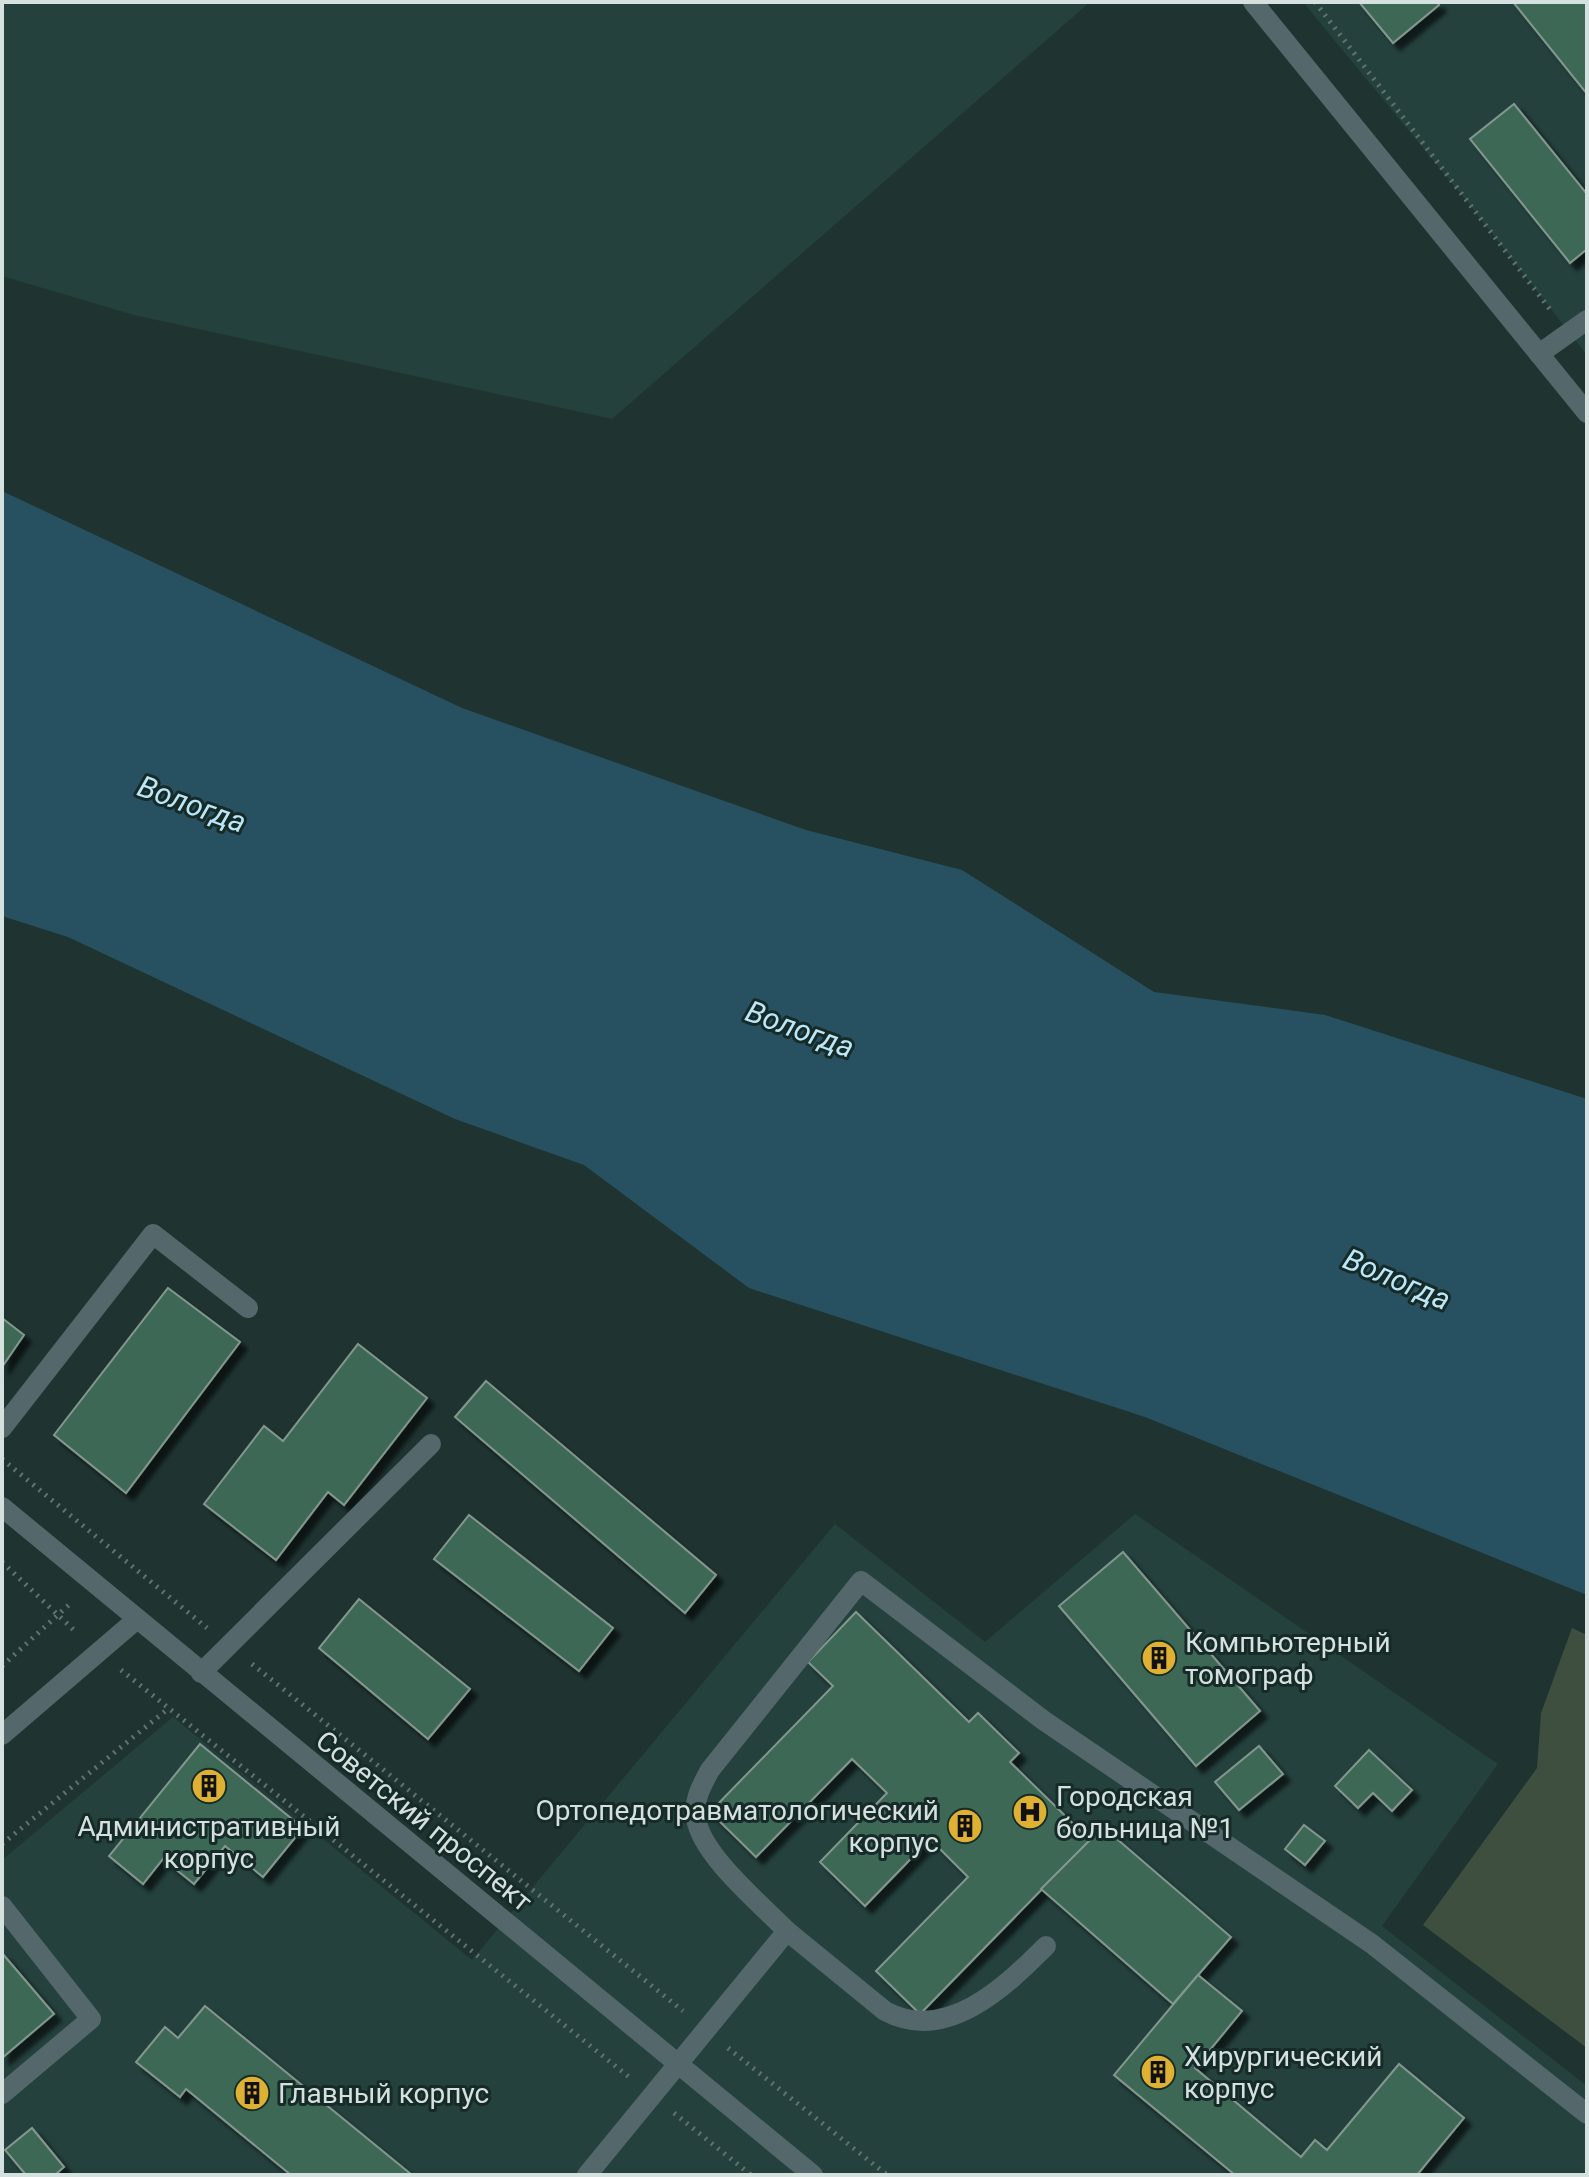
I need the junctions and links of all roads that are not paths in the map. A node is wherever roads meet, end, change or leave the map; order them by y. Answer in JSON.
{"nodes":[{"id":1,"x":1253,"y":2,"type":"edge"},
{"id":2,"x":1587,"y":320,"type":"edge"},
{"id":3,"x":1539,"y":354,"type":"junction"},
{"id":4,"x":1587,"y":413,"type":"edge"},
{"id":5,"x":248,"y":1308,"type":"dead end"},
{"id":6,"x":2,"y":1428,"type":"edge"},
{"id":7,"x":431,"y":1444,"type":"dead end"},
{"id":8,"x":2,"y":1507,"type":"edge"},
{"id":9,"x":136,"y":1620,"type":"junction"},
{"id":10,"x":201,"y":1673,"type":"junction"},
{"id":11,"x":2,"y":1735,"type":"edge"},
{"id":12,"x":2,"y":1906,"type":"edge"},
{"id":13,"x":787,"y":1931,"type":"junction"},
{"id":14,"x":1046,"y":1946,"type":"dead end"},
{"id":15,"x":677,"y":2064,"type":"junction"},
{"id":16,"x":2,"y":2094,"type":"edge"},
{"id":17,"x":1587,"y":2114,"type":"edge"},
{"id":18,"x":587,"y":2175,"type":"edge"},
{"id":19,"x":813,"y":2175,"type":"edge"}],
"edges":[{"from":1,"to":3,"type":"street"},
{"from":2,"to":3,"type":"street"},
{"from":3,"to":4,"type":"street"},
{"from":5,"to":6,"type":"street"},
{"from":7,"to":10,"type":"street"},
{"from":8,"to":9,"type":"street","name":"Советский проспект"},
{"from":9,"to":10,"type":"street","name":"Советский проспект"},
{"from":9,"to":11,"type":"street"},
{"from":10,"to":15,"type":"street","name":"Советский проспект"},
{"from":12,"to":16,"type":"street"},
{"from":13,"to":14,"type":"street"},
{"from":13,"to":15,"type":"street"},
{"from":13,"to":17,"type":"street"},
{"from":15,"to":18,"type":"street"},
{"from":15,"to":19,"type":"street","name":"Советский проспект"}]}
